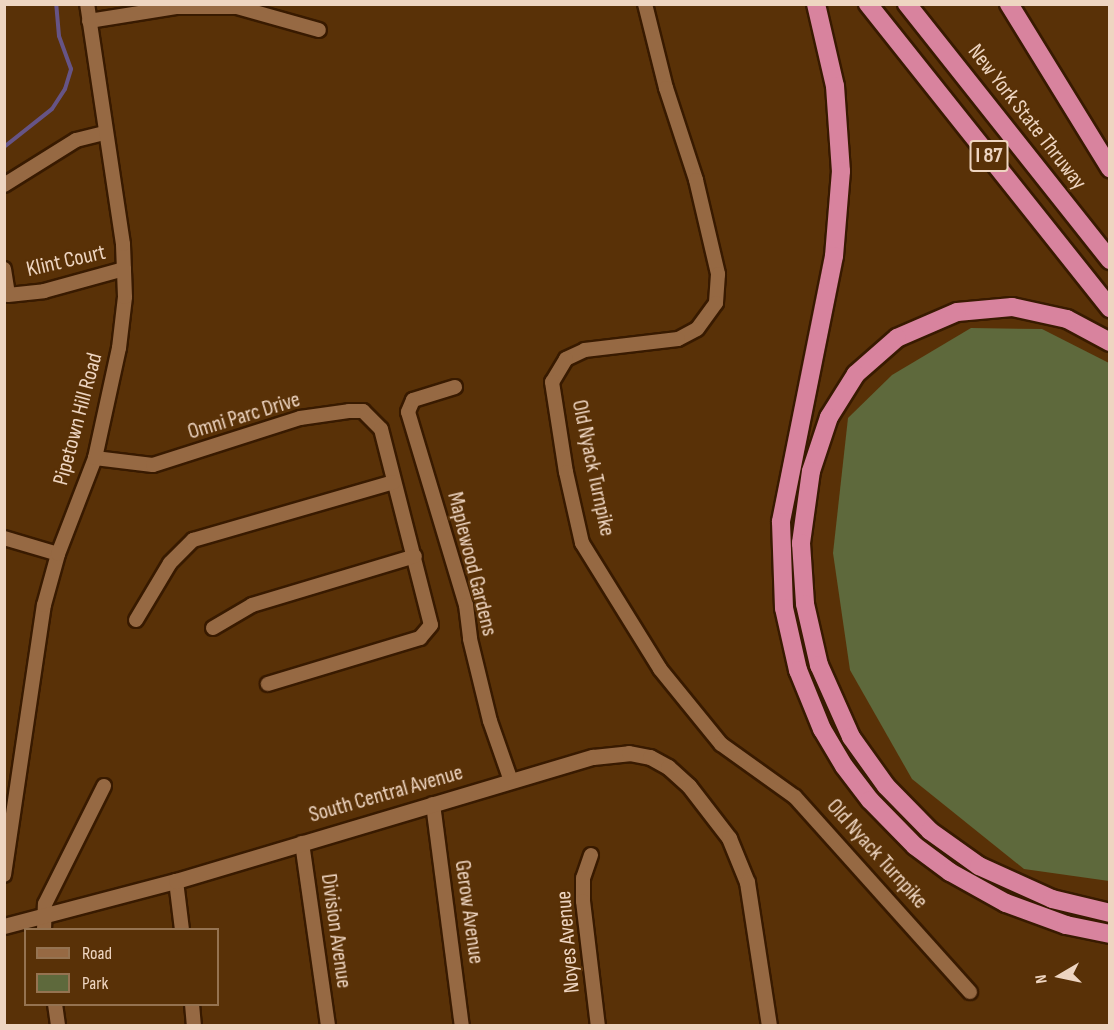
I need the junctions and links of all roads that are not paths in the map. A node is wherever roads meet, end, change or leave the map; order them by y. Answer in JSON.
{"nodes":[{"id":1,"x":87,"y":4,"type":"edge"},
{"id":2,"x":645,"y":4,"type":"edge"},
{"id":3,"x":816,"y":4,"type":"edge"},
{"id":4,"x":868,"y":4,"type":"edge"},
{"id":5,"x":907,"y":4,"type":"edge"},
{"id":6,"x":1009,"y":4,"type":"edge"},
{"id":7,"x":89,"y":21,"type":"junction"},
{"id":8,"x":319,"y":30,"type":"dead end"},
{"id":9,"x":104,"y":134,"type":"junction"},
{"id":10,"x":1110,"y":168,"type":"edge"},
{"id":11,"x":4,"y":185,"type":"edge"},
{"id":12,"x":1110,"y":260,"type":"edge"},
{"id":13,"x":4,"y":269,"type":"edge"},
{"id":14,"x":124,"y":269,"type":"junction"},
{"id":15,"x":1110,"y":308,"type":"edge"},
{"id":16,"x":1110,"y":342,"type":"edge"},
{"id":17,"x":455,"y":387,"type":"dead end"},
{"id":18,"x":94,"y":458,"type":"junction"},
{"id":19,"x":394,"y":482,"type":"junction"},
{"id":20,"x":4,"y":538,"type":"edge"},
{"id":21,"x":58,"y":554,"type":"junction"},
{"id":22,"x":415,"y":556,"type":"junction"},
{"id":23,"x":136,"y":620,"type":"dead end"},
{"id":24,"x":213,"y":628,"type":"dead end"},
{"id":25,"x":268,"y":684,"type":"dead end"},
{"id":26,"x":511,"y":781,"type":"junction"},
{"id":27,"x":104,"y":786,"type":"dead end"},
{"id":28,"x":433,"y":804,"type":"junction"},
{"id":29,"x":302,"y":843,"type":"junction"},
{"id":30,"x":591,"y":855,"type":"dead end"},
{"id":31,"x":4,"y":875,"type":"edge"},
{"id":32,"x":176,"y":881,"type":"junction"},
{"id":33,"x":1110,"y":913,"type":"edge"},
{"id":34,"x":43,"y":923,"type":"edge"},
{"id":35,"x":4,"y":926,"type":"edge"},
{"id":36,"x":182,"y":928,"type":"edge"},
{"id":37,"x":1110,"y":933,"type":"edge"},
{"id":38,"x":970,"y":992,"type":"dead end"},
{"id":39,"x":55,"y":1006,"type":"edge"},
{"id":40,"x":192,"y":1006,"type":"edge"},
{"id":41,"x":58,"y":1026,"type":"edge"},
{"id":42,"x":194,"y":1026,"type":"edge"},
{"id":43,"x":328,"y":1026,"type":"edge"},
{"id":44,"x":462,"y":1026,"type":"edge"},
{"id":45,"x":598,"y":1026,"type":"edge"},
{"id":46,"x":769,"y":1026,"type":"edge"}],
"edges":[{"from":1,"to":7,"type":"street","name":"Pipetown Hill Road"},
{"from":2,"to":38,"type":"street","name":"Old Nyack Turnpike"},
{"from":3,"to":37,"type":"highway"},
{"from":4,"to":15,"type":"highway","number":"I 87"},
{"from":5,"to":12,"type":"highway","name":"New York State Thruway","number":"I 87"},
{"from":6,"to":10,"type":"highway"},
{"from":7,"to":8,"type":"street"},
{"from":7,"to":9,"type":"street","name":"Pipetown Hill Road"},
{"from":9,"to":11,"type":"street"},
{"from":9,"to":14,"type":"street","name":"Pipetown Hill Road"},
{"from":13,"to":14,"type":"street","name":"Klint Court"},
{"from":14,"to":18,"type":"street","name":"Pipetown Hill Road"},
{"from":16,"to":33,"type":"highway"},
{"from":17,"to":26,"type":"street","name":"Maplewood Gardens"},
{"from":18,"to":19,"type":"street","name":"Omni Parc Drive"},
{"from":18,"to":21,"type":"street","name":"Pipetown Hill Road"},
{"from":19,"to":22,"type":"street","name":"Omni Parc Drive"},
{"from":19,"to":23,"type":"street"},
{"from":20,"to":21,"type":"street"},
{"from":21,"to":31,"type":"street","name":"Pipetown Hill Road"},
{"from":22,"to":24,"type":"street"},
{"from":22,"to":25,"type":"street","name":"Omni Parc Drive"},
{"from":26,"to":28,"type":"street","name":"South Central Avenue"},
{"from":26,"to":46,"type":"street","name":"South Central Avenue"},
{"from":27,"to":34,"type":"street"},
{"from":28,"to":29,"type":"street","name":"South Central Avenue"},
{"from":28,"to":44,"type":"street","name":"Gerow Avenue"},
{"from":29,"to":32,"type":"street","name":"South Central Avenue"},
{"from":29,"to":43,"type":"street","name":"Division Avenue"},
{"from":30,"to":45,"type":"street","name":"Noyes Avenue"},
{"from":32,"to":34,"type":"street","name":"South Central Avenue"},
{"from":32,"to":36,"type":"street"},
{"from":34,"to":35,"type":"street","name":"South Central Avenue"},
{"from":39,"to":41,"type":"street"},
{"from":40,"to":42,"type":"street"}]}
